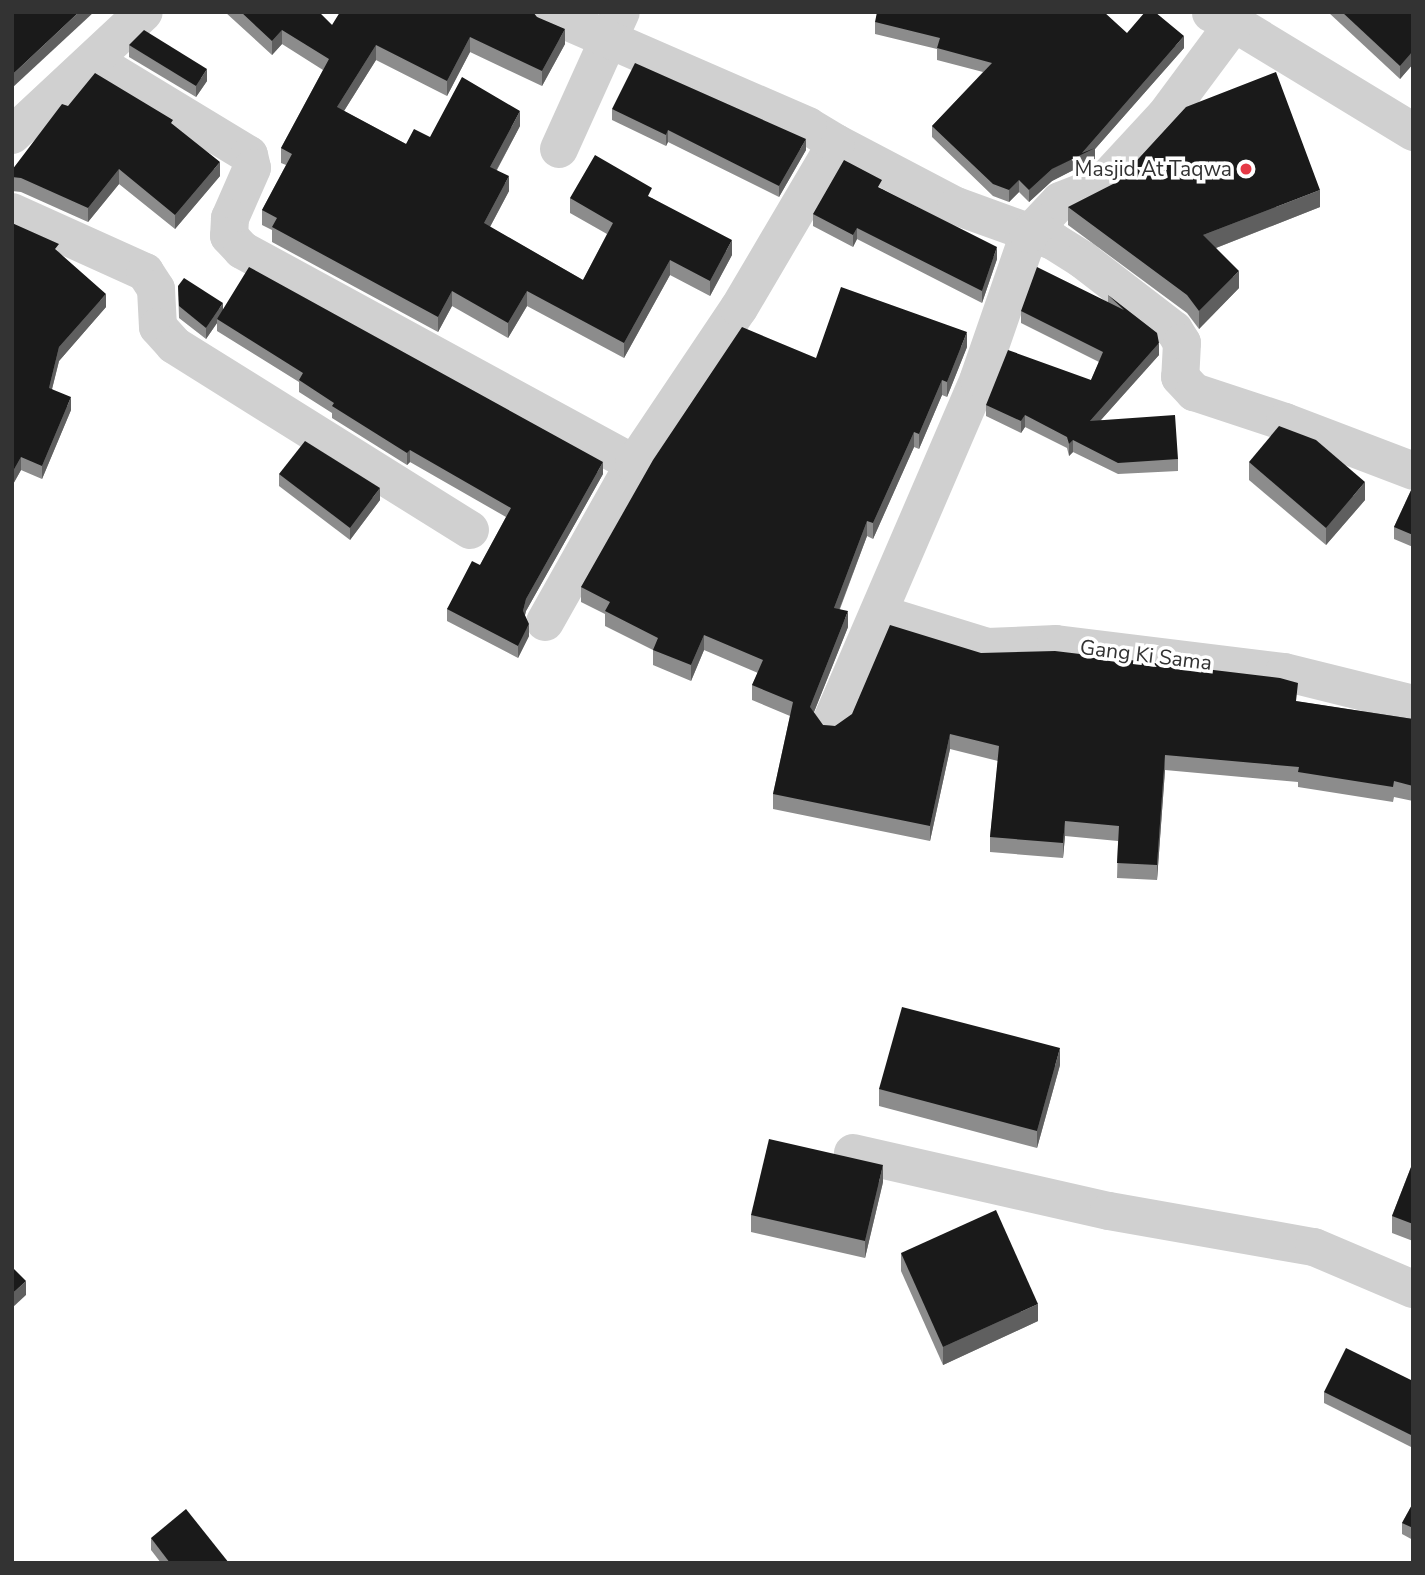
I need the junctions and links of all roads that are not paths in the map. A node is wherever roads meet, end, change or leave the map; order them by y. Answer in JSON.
{"nodes":[{"id":1,"x":144,"y":12,"type":"edge"},
{"id":2,"x":546,"y":12,"type":"edge"},
{"id":3,"x":1222,"y":17,"type":"edge"},
{"id":4,"x":615,"y":25,"type":"edge"},
{"id":5,"x":94,"y":61,"type":"junction"},
{"id":6,"x":1413,"y":132,"type":"edge"},
{"id":7,"x":12,"y":135,"type":"edge"},
{"id":8,"x":836,"y":142,"type":"junction"},
{"id":9,"x":559,"y":149,"type":"dead end"},
{"id":10,"x":12,"y":212,"type":"edge"},
{"id":11,"x":1029,"y":233,"type":"junction"},
{"id":12,"x":634,"y":464,"type":"junction"},
{"id":13,"x":1413,"y":471,"type":"edge"},
{"id":14,"x":470,"y":530,"type":"dead end"},
{"id":15,"x":880,"y":614,"type":"junction"},
{"id":16,"x":545,"y":622,"type":"dead end"},
{"id":17,"x":1413,"y":704,"type":"edge"},
{"id":18,"x":832,"y":720,"type":"dead end"},
{"id":19,"x":853,"y":1153,"type":"dead end"},
{"id":20,"x":1413,"y":1289,"type":"edge"}],
"edges":[{"from":1,"to":5,"type":"street"},
{"from":2,"to":4,"type":"street"},
{"from":3,"to":6,"type":"street"},
{"from":3,"to":11,"type":"street"},
{"from":4,"to":8,"type":"street"},
{"from":4,"to":9,"type":"street"},
{"from":5,"to":7,"type":"street"},
{"from":5,"to":12,"type":"street"},
{"from":8,"to":11,"type":"street"},
{"from":8,"to":12,"type":"street"},
{"from":10,"to":14,"type":"street"},
{"from":11,"to":13,"type":"street"},
{"from":11,"to":15,"type":"street"},
{"from":12,"to":16,"type":"street"},
{"from":15,"to":17,"type":"street","name":"Gang Ki Sama"},
{"from":15,"to":18,"type":"street"},
{"from":19,"to":20,"type":"street"}]}
